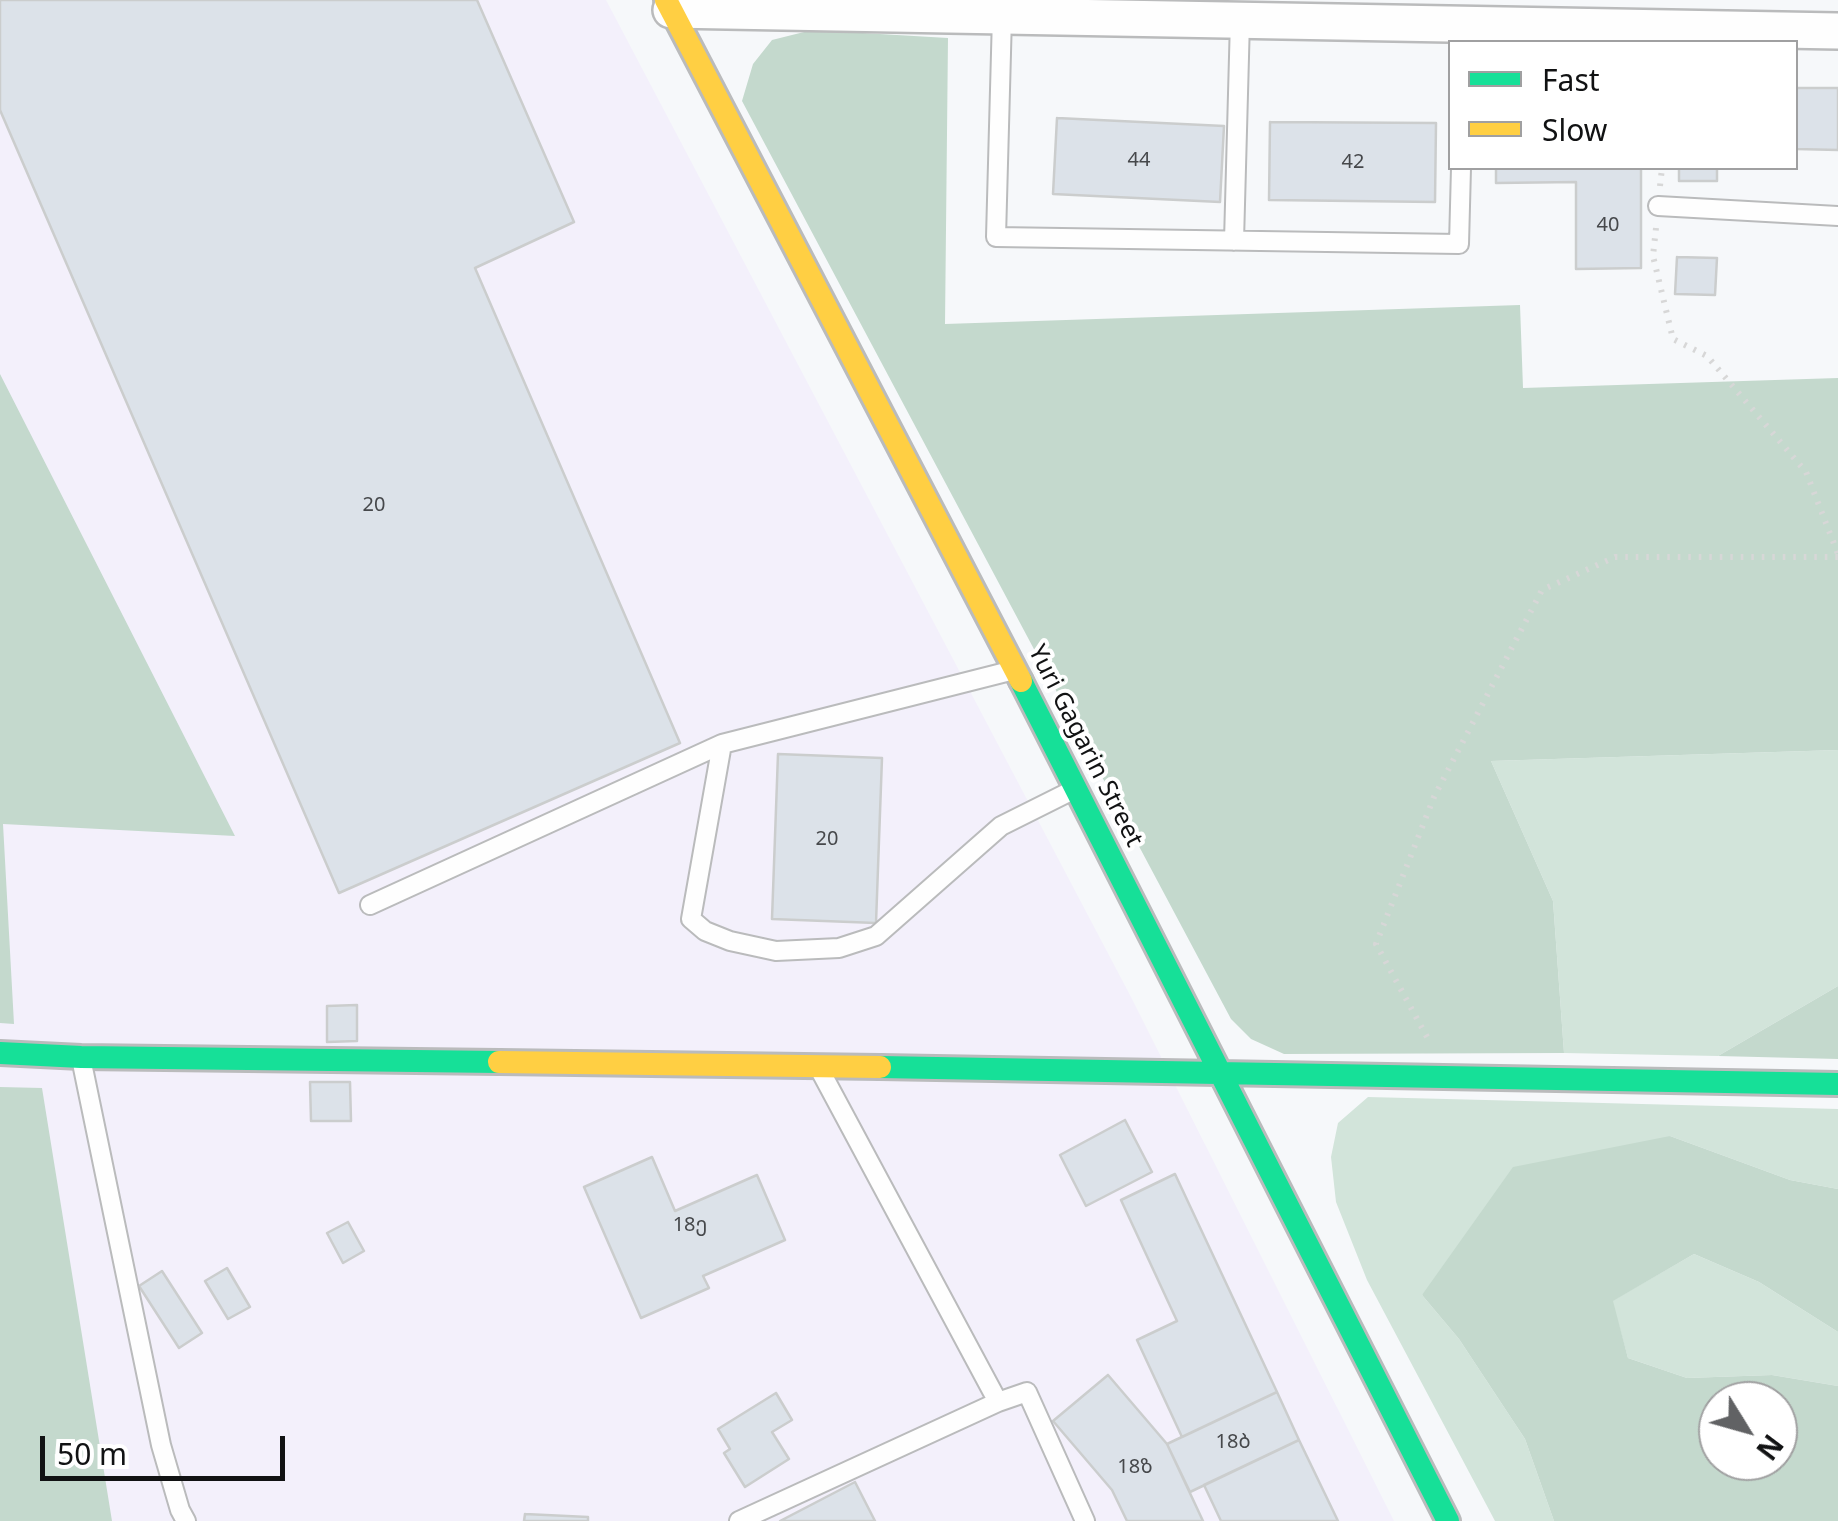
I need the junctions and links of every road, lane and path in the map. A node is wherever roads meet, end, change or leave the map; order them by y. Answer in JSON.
{"nodes":[{"id":1,"x":668,"y":5,"type":"edge"},
{"id":2,"x":1606,"y":13,"type":"edge"},
{"id":3,"x":1002,"y":16,"type":"junction"},
{"id":4,"x":1240,"y":20,"type":"junction"},
{"id":5,"x":1838,"y":30,"type":"edge"},
{"id":6,"x":1464,"y":33,"type":"edge"},
{"id":7,"x":1461,"y":170,"type":"edge"},
{"id":8,"x":1662,"y":170,"type":"edge"},
{"id":9,"x":1658,"y":206,"type":"junction"},
{"id":10,"x":1838,"y":216,"type":"edge"},
{"id":11,"x":1234,"y":241,"type":"junction"},
{"id":12,"x":1838,"y":555,"type":"edge"},
{"id":13,"x":1015,"y":669,"type":"junction"},
{"id":14,"x":722,"y":744,"type":"junction"},
{"id":15,"x":1076,"y":789,"type":"junction"},
{"id":16,"x":370,"y":904,"type":"dead end"},
{"id":17,"x":0,"y":1053,"type":"edge"},
{"id":18,"x":81,"y":1058,"type":"junction"},
{"id":19,"x":818,"y":1066,"type":"junction"},
{"id":20,"x":1220,"y":1074,"type":"junction"},
{"id":21,"x":1450,"y":1077,"type":"junction"},
{"id":22,"x":1838,"y":1084,"type":"edge"},
{"id":23,"x":998,"y":1402,"type":"junction"},
{"id":24,"x":186,"y":1521,"type":"edge"},
{"id":25,"x":739,"y":1521,"type":"edge"},
{"id":26,"x":1085,"y":1521,"type":"edge"},
{"id":27,"x":1448,"y":1521,"type":"edge"}],
"edges":[{"from":1,"to":3,"type":"street"},
{"from":1,"to":13,"type":"street","name":"Yuri Gagarin Street"},
{"from":2,"to":5,"type":"street"},
{"from":2,"to":6,"type":"street"},
{"from":3,"to":4,"type":"street"},
{"from":3,"to":11,"type":"lane"},
{"from":4,"to":6,"type":"street"},
{"from":4,"to":11,"type":"lane"},
{"from":7,"to":11,"type":"lane"},
{"from":8,"to":9,"type":"path"},
{"from":9,"to":10,"type":"lane"},
{"from":9,"to":12,"type":"path"},
{"from":12,"to":21,"type":"path"},
{"from":13,"to":14,"type":"lane"},
{"from":13,"to":15,"type":"street","name":"Yuri Gagarin Street"},
{"from":14,"to":15,"type":"lane"},
{"from":14,"to":16,"type":"lane"},
{"from":15,"to":20,"type":"street","name":"Yuri Gagarin Street"},
{"from":17,"to":18,"type":"street"},
{"from":18,"to":19,"type":"street"},
{"from":18,"to":24,"type":"lane"},
{"from":19,"to":20,"type":"street"},
{"from":19,"to":23,"type":"lane"},
{"from":20,"to":21,"type":"street"},
{"from":20,"to":27,"type":"street","name":"Yuri Gagarin Street"},
{"from":21,"to":22,"type":"street"},
{"from":23,"to":25,"type":"lane"},
{"from":23,"to":26,"type":"lane"}]}
